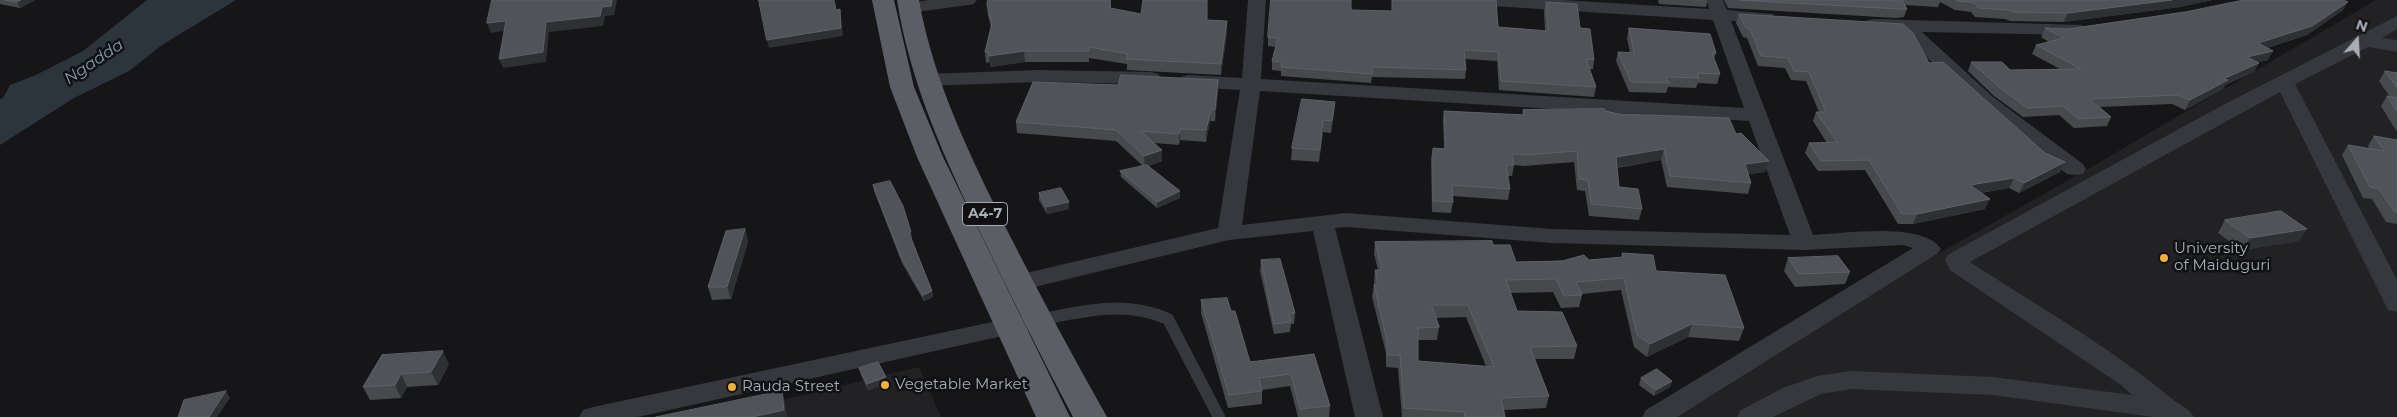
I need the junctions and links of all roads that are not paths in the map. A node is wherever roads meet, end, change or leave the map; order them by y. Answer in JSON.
{"nodes":[{"id":1,"x":882,"y":0,"type":"edge"},
{"id":2,"x":968,"y":0,"type":"edge"},
{"id":3,"x":1257,"y":0,"type":"edge"},
{"id":4,"x":1476,"y":0,"type":"edge"},
{"id":5,"x":908,"y":4,"type":"edge"},
{"id":6,"x":1717,"y":7,"type":"edge"},
{"id":7,"x":1788,"y":19,"type":"edge"},
{"id":8,"x":2397,"y":21,"type":"edge"},
{"id":9,"x":1857,"y":23,"type":"edge"},
{"id":10,"x":1906,"y":26,"type":"junction"},
{"id":11,"x":2093,"y":26,"type":"edge"},
{"id":12,"x":2365,"y":41,"type":"junction"},
{"id":13,"x":2397,"y":46,"type":"edge"},
{"id":14,"x":927,"y":80,"type":"junction"},
{"id":15,"x":2285,"y":82,"type":"junction"},
{"id":16,"x":1251,"y":85,"type":"junction"},
{"id":17,"x":1757,"y":116,"type":"junction"},
{"id":18,"x":929,"y":120,"type":"junction"},
{"id":19,"x":2075,"y":169,"type":"dead end"},
{"id":20,"x":1322,"y":222,"type":"junction"},
{"id":21,"x":1229,"y":233,"type":"junction"},
{"id":22,"x":1804,"y":242,"type":"junction"},
{"id":23,"x":1018,"y":282,"type":"junction"},
{"id":24,"x":2397,"y":304,"type":"edge"},
{"id":25,"x":1038,"y":320,"type":"junction"},
{"id":26,"x":1010,"y":327,"type":"junction"},
{"id":27,"x":2173,"y":413,"type":"edge"},
{"id":28,"x":593,"y":417,"type":"edge"},
{"id":29,"x":1053,"y":417,"type":"edge"},
{"id":30,"x":1090,"y":417,"type":"edge"},
{"id":31,"x":1219,"y":417,"type":"edge"},
{"id":32,"x":1369,"y":417,"type":"edge"},
{"id":33,"x":1656,"y":417,"type":"edge"},
{"id":34,"x":1751,"y":417,"type":"edge"}],
"edges":[{"from":1,"to":18,"type":"highway","number":"A4-7"},
{"from":2,"to":5,"type":"street"},
{"from":3,"to":16,"type":"street"},
{"from":4,"to":6,"type":"street"},
{"from":5,"to":14,"type":"highway","number":"A4-7"},
{"from":6,"to":7,"type":"street"},
{"from":6,"to":17,"type":"street"},
{"from":8,"to":12,"type":"street"},
{"from":9,"to":10,"type":"street"},
{"from":10,"to":11,"type":"street"},
{"from":10,"to":19,"type":"street"},
{"from":12,"to":13,"type":"street"},
{"from":12,"to":15,"type":"street"},
{"from":14,"to":16,"type":"street"},
{"from":14,"to":18,"type":"highway","number":"A4-7"},
{"from":15,"to":24,"type":"street"},
{"from":15,"to":27,"type":"street"},
{"from":16,"to":17,"type":"street"},
{"from":16,"to":21,"type":"street"},
{"from":17,"to":22,"type":"street"},
{"from":18,"to":23,"type":"highway","number":"A4-7"},
{"from":18,"to":26,"type":"highway","number":"A4-7"},
{"from":20,"to":21,"type":"street"},
{"from":20,"to":22,"type":"street"},
{"from":20,"to":32,"type":"street"},
{"from":21,"to":23,"type":"street"},
{"from":22,"to":33,"type":"street"},
{"from":23,"to":25,"type":"highway","number":"A4-7"},
{"from":25,"to":26,"type":"street"},
{"from":25,"to":30,"type":"highway","number":"A4-7"},
{"from":25,"to":31,"type":"lane"},
{"from":26,"to":28,"type":"street"},
{"from":26,"to":29,"type":"highway","number":"A4-7"},
{"from":27,"to":34,"type":"street"}]}
